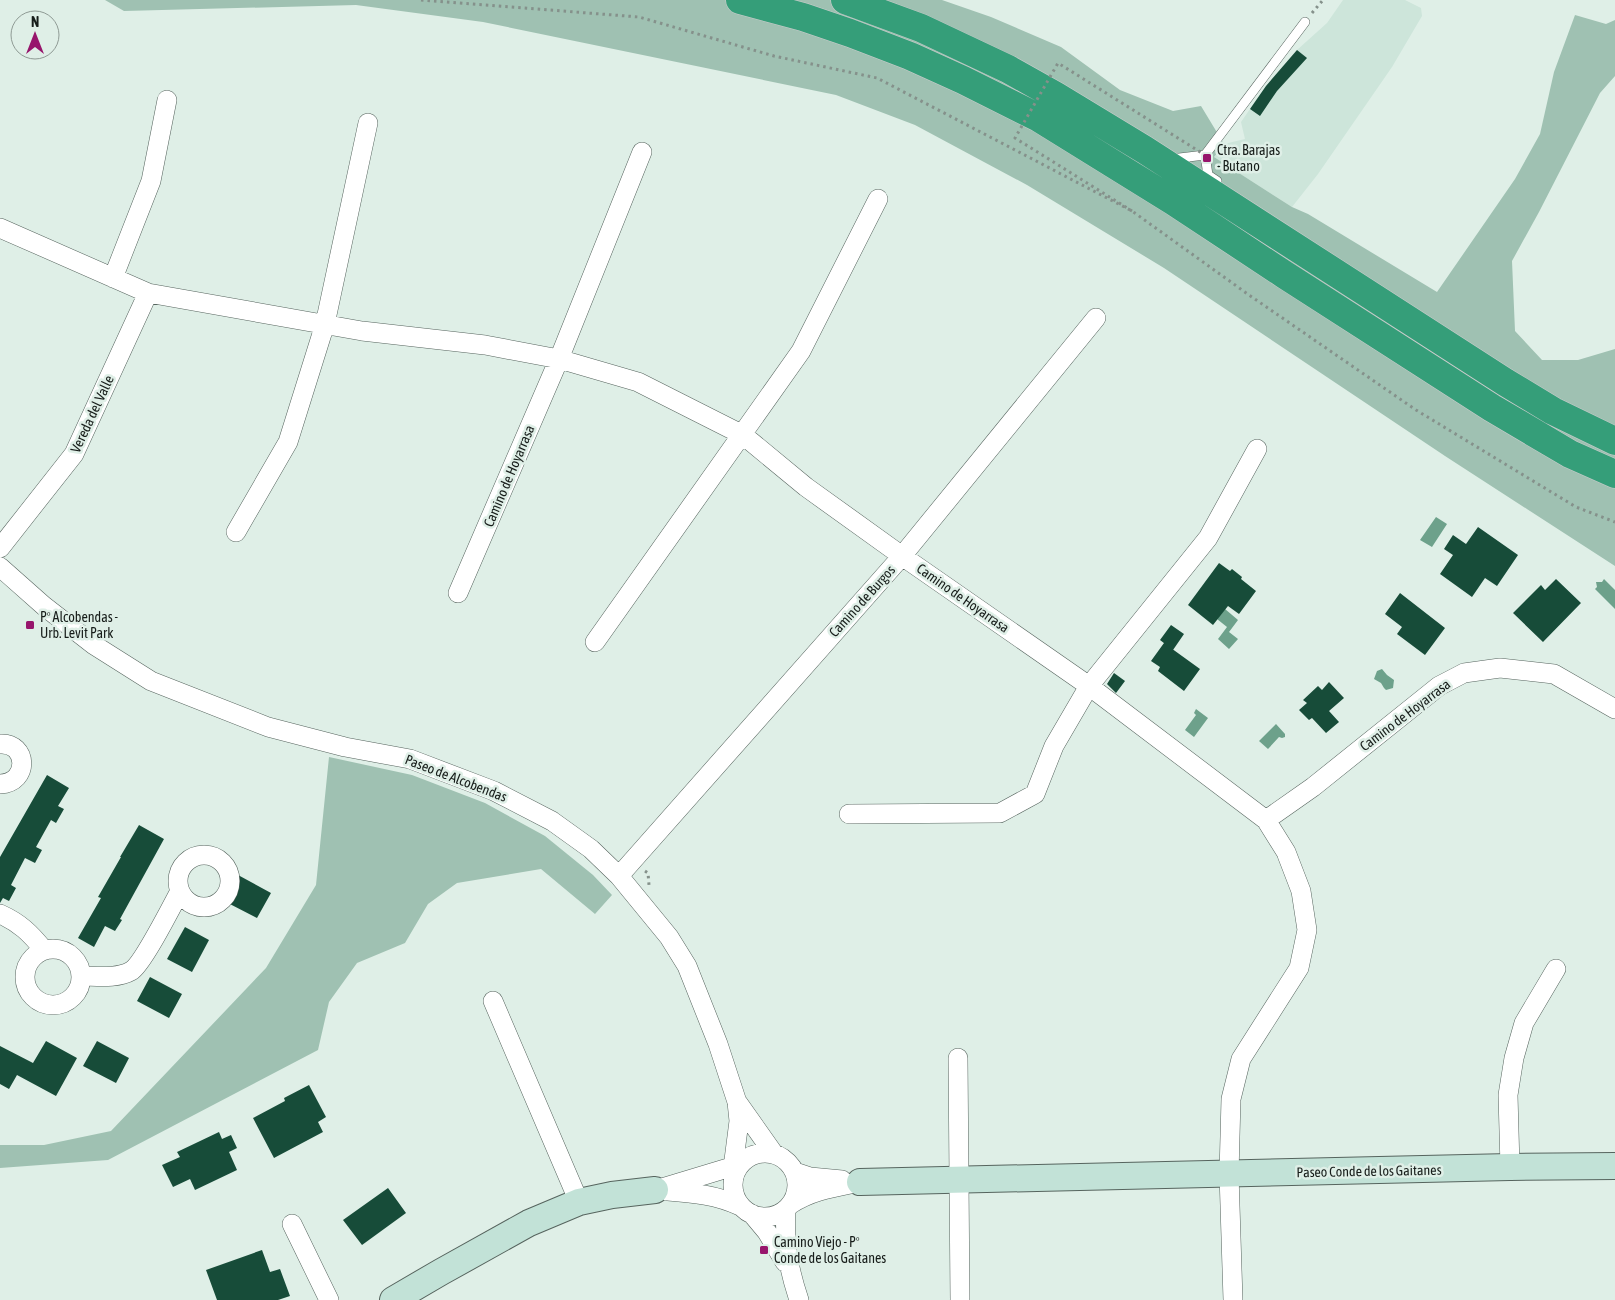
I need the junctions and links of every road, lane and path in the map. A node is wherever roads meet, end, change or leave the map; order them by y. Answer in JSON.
{"nodes":[{"id":1,"x":421,"y":0,"type":"edge"},
{"id":2,"x":740,"y":0,"type":"edge"},
{"id":3,"x":845,"y":0,"type":"edge"},
{"id":4,"x":1323,"y":0,"type":"edge"},
{"id":5,"x":1305,"y":22,"type":"joint"},
{"id":6,"x":167,"y":100,"type":"dead end"},
{"id":7,"x":368,"y":123,"type":"dead end"},
{"id":8,"x":1145,"y":150,"type":"junction"},
{"id":9,"x":642,"y":152,"type":"dead end"},
{"id":10,"x":1205,"y":155,"type":"junction"},
{"id":11,"x":1223,"y":185,"type":"dead end"},
{"id":12,"x":878,"y":199,"type":"dead end"},
{"id":13,"x":1132,"y":211,"type":"junction"},
{"id":14,"x":0,"y":228,"type":"edge"},
{"id":15,"x":114,"y":278,"type":"junction"},
{"id":16,"x":148,"y":293,"type":"junction"},
{"id":17,"x":1096,"y":318,"type":"dead end"},
{"id":18,"x":325,"y":324,"type":"junction"},
{"id":19,"x":559,"y":359,"type":"junction"},
{"id":20,"x":743,"y":436,"type":"junction"},
{"id":21,"x":1615,"y":441,"type":"edge"},
{"id":22,"x":1257,"y":449,"type":"dead end"},
{"id":23,"x":1615,"y":474,"type":"edge"},
{"id":24,"x":1615,"y":522,"type":"edge"},
{"id":25,"x":236,"y":532,"type":"dead end"},
{"id":26,"x":0,"y":548,"type":"edge"},
{"id":27,"x":902,"y":556,"type":"junction"},
{"id":28,"x":0,"y":567,"type":"edge"},
{"id":29,"x":458,"y":593,"type":"dead end"},
{"id":30,"x":595,"y":642,"type":"dead end"},
{"id":31,"x":1090,"y":686,"type":"junction"},
{"id":32,"x":1615,"y":709,"type":"edge"},
{"id":33,"x":0,"y":744,"type":"edge"},
{"id":34,"x":0,"y":784,"type":"edge"},
{"id":35,"x":849,"y":814,"type":"dead end"},
{"id":36,"x":1266,"y":820,"type":"junction"},
{"id":37,"x":632,"y":862,"type":"junction"},
{"id":38,"x":619,"y":876,"type":"junction"},
{"id":39,"x":649,"y":887,"type":"dead end"},
{"id":40,"x":180,"y":891,"type":"dead end"},
{"id":41,"x":0,"y":914,"type":"edge"},
{"id":42,"x":44,"y":950,"type":"junction"},
{"id":43,"x":1556,"y":969,"type":"dead end"},
{"id":44,"x":81,"y":976,"type":"junction"},
{"id":45,"x":492,"y":1001,"type":"dead end"},
{"id":46,"x":958,"y":1058,"type":"dead end"},
{"id":47,"x":737,"y":1102,"type":"junction"},
{"id":48,"x":774,"y":1154,"type":"junction"},
{"id":49,"x":1615,"y":1166,"type":"edge"},
{"id":50,"x":1510,"y":1167,"type":"junction"},
{"id":51,"x":737,"y":1168,"type":"junction"},
{"id":52,"x":795,"y":1172,"type":"junction"},
{"id":53,"x":1229,"y":1174,"type":"junction"},
{"id":54,"x":960,"y":1179,"type":"junction"},
{"id":55,"x":860,"y":1182,"type":"junction"},
{"id":56,"x":654,"y":1190,"type":"junction"},
{"id":57,"x":578,"y":1202,"type":"junction"},
{"id":58,"x":789,"y":1206,"type":"junction"},
{"id":59,"x":746,"y":1210,"type":"junction"},
{"id":60,"x":292,"y":1224,"type":"dead end"},
{"id":61,"x":789,"y":1270,"type":"junction"},
{"id":62,"x":329,"y":1300,"type":"edge"},
{"id":63,"x":393,"y":1300,"type":"edge"},
{"id":64,"x":799,"y":1300,"type":"edge"},
{"id":65,"x":960,"y":1300,"type":"edge"},
{"id":66,"x":1233,"y":1300,"type":"edge"}],
"edges":[{"from":1,"to":13,"type":"path"},
{"from":2,"to":23,"type":"highway"},
{"from":3,"to":8,"type":"highway"},
{"from":4,"to":5,"type":"path"},
{"from":5,"to":10,"type":"lane"},
{"from":6,"to":15,"type":"street"},
{"from":7,"to":18,"type":"street"},
{"from":8,"to":10,"type":"lane"},
{"from":8,"to":21,"type":"highway"},
{"from":9,"to":19,"type":"street","name":"Camino de Hoyarrasa"},
{"from":10,"to":11,"type":"lane"},
{"from":10,"to":13,"type":"path","bridge":true},
{"from":12,"to":20,"type":"street"},
{"from":13,"to":24,"type":"path"},
{"from":14,"to":15,"type":"street","name":"Camino de Hoyarrasa"},
{"from":15,"to":16,"type":"street","name":"Camino de Hoyarrasa"},
{"from":16,"to":18,"type":"street","name":"Camino de Hoyarrasa"},
{"from":16,"to":26,"type":"street","name":"Vereda del Valle"},
{"from":17,"to":27,"type":"street","name":"Camino de Burgos"},
{"from":18,"to":19,"type":"street","name":"Camino de Hoyarrasa"},
{"from":18,"to":25,"type":"street"},
{"from":19,"to":20,"type":"street","name":"Camino de Hoyarrasa"},
{"from":19,"to":29,"type":"street","name":"Camino de Hoyarrasa"},
{"from":20,"to":27,"type":"street","name":"Camino de Hoyarrasa"},
{"from":20,"to":30,"type":"street"},
{"from":22,"to":31,"type":"street"},
{"from":27,"to":31,"type":"street","name":"Camino de Hoyarrasa"},
{"from":27,"to":37,"type":"street","name":"Camino de Burgos"},
{"from":28,"to":38,"type":"street","name":"Paseo de Alcobendas"},
{"from":31,"to":35,"type":"street"},
{"from":31,"to":36,"type":"street","name":"Camino de Hoyarrasa"},
{"from":32,"to":36,"type":"street","name":"Camino de Hoyarrasa"},
{"from":33,"to":34,"type":"street"},
{"from":36,"to":53,"type":"street","name":"Camino de Hoyarrasa"},
{"from":37,"to":38,"type":"street","name":"Camino de Burgos"},
{"from":37,"to":39,"type":"path"},
{"from":38,"to":47,"type":"street","name":"Paseo de Alcobendas"},
{"from":40,"to":44,"type":"street"},
{"from":41,"to":42,"type":"street"},
{"from":42,"to":44,"type":"street"},
{"from":42,"to":44,"type":"street"},
{"from":43,"to":50,"type":"street"},
{"from":45,"to":57,"type":"street"},
{"from":46,"to":54,"type":"street"},
{"from":47,"to":48,"type":"street","name":"Paseo de Alcobendas"},
{"from":47,"to":51,"type":"street","name":"Paseo de Alcobendas"},
{"from":48,"to":51,"type":"street"},
{"from":48,"to":52,"type":"street"},
{"from":49,"to":50,"type":"street","name":"Paseo Conde de los Gaitanes"},
{"from":50,"to":53,"type":"street","name":"Paseo Conde de los Gaitanes"},
{"from":51,"to":56,"type":"street"},
{"from":51,"to":59,"type":"street"},
{"from":52,"to":55,"type":"street","name":"Paseo Conde de los Gaitanes"},
{"from":52,"to":58,"type":"street"},
{"from":53,"to":54,"type":"street","name":"Paseo Conde de los Gaitanes"},
{"from":53,"to":66,"type":"street"},
{"from":54,"to":55,"type":"street","name":"Paseo Conde de los Gaitanes"},
{"from":54,"to":65,"type":"street"},
{"from":55,"to":58,"type":"street","name":"Paseo Conde de los Gaitanes"},
{"from":56,"to":57,"type":"street"},
{"from":56,"to":59,"type":"street"},
{"from":57,"to":63,"type":"street"},
{"from":58,"to":59,"type":"street"},
{"from":58,"to":61,"type":"street"},
{"from":59,"to":61,"type":"street"},
{"from":60,"to":62,"type":"street"},
{"from":61,"to":64,"type":"street"}]}
